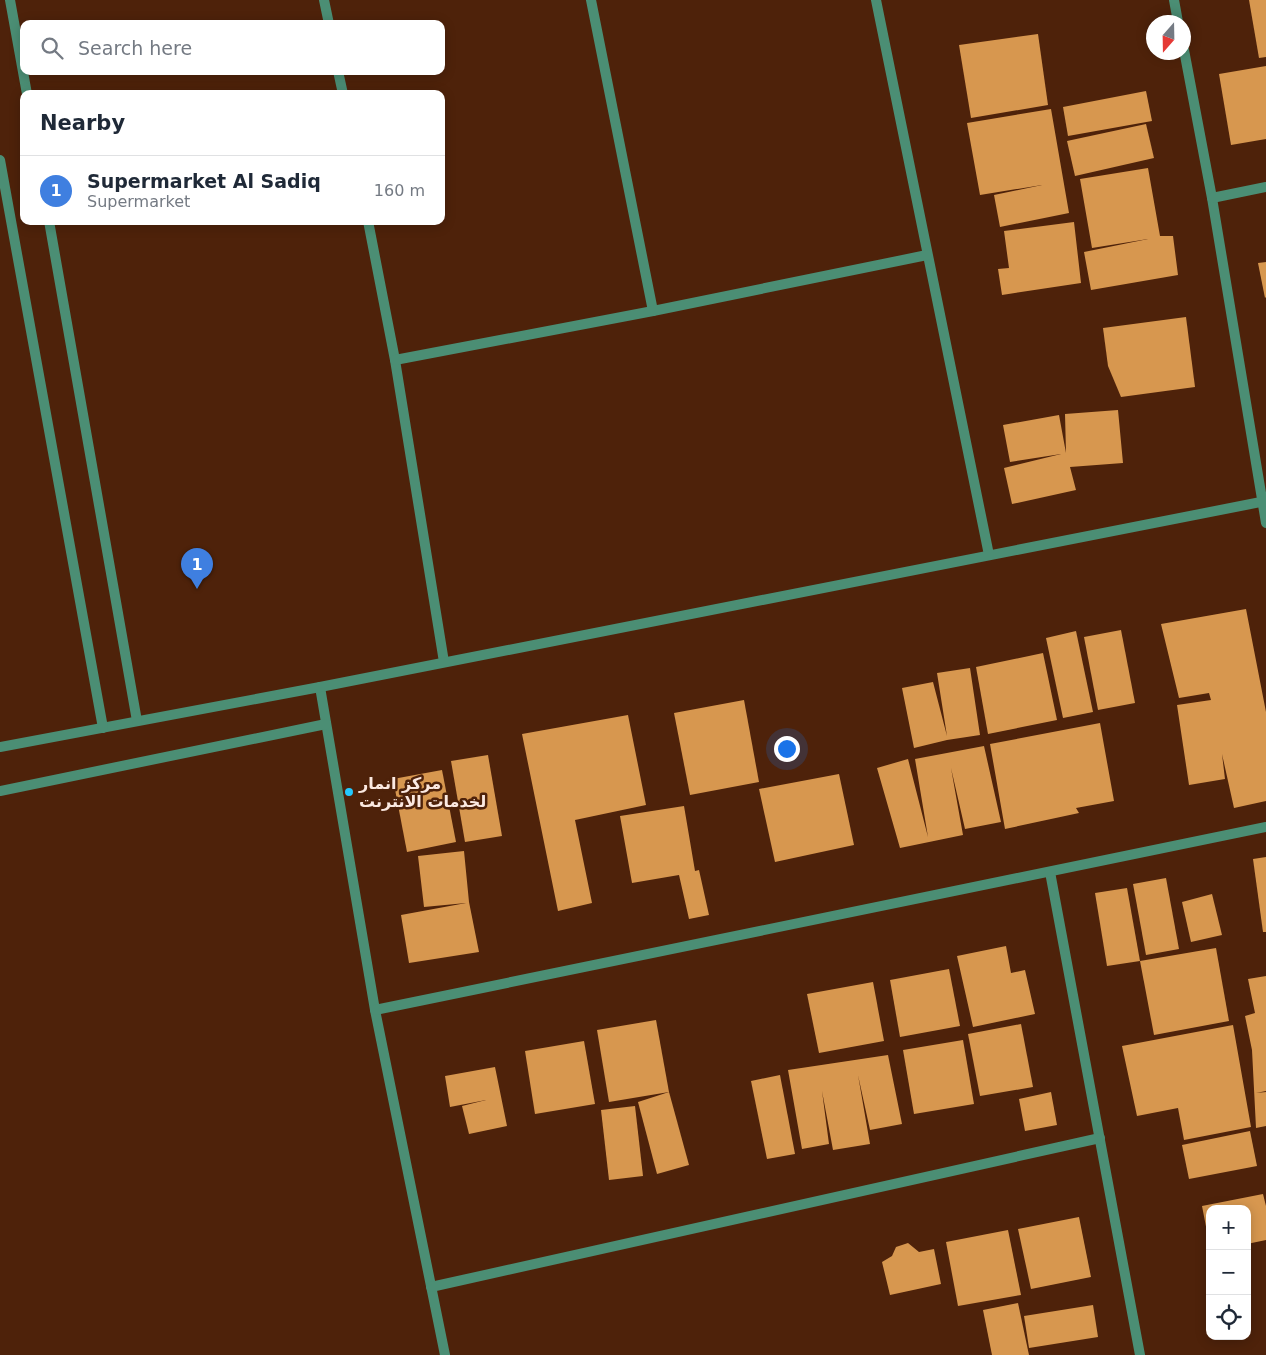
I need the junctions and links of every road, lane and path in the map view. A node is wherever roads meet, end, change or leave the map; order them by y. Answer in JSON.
{"nodes":[{"id":1,"x":10,"y":0,"type":"edge"},
{"id":2,"x":324,"y":0,"type":"edge"},
{"id":3,"x":591,"y":0,"type":"edge"},
{"id":4,"x":876,"y":0,"type":"edge"},
{"id":5,"x":1174,"y":0,"type":"edge"},
{"id":6,"x":1177,"y":15,"type":"edge"},
{"id":7,"x":328,"y":20,"type":"edge"},
{"id":8,"x":20,"y":55,"type":"edge"},
{"id":9,"x":1186,"y":60,"type":"edge"},
{"id":10,"x":24,"y":75,"type":"edge"},
{"id":11,"x":339,"y":75,"type":"edge"},
{"id":12,"x":26,"y":90,"type":"edge"},
{"id":13,"x":342,"y":90,"type":"edge"},
{"id":14,"x":0,"y":160,"type":"edge"},
{"id":15,"x":1266,"y":187,"type":"edge"},
{"id":16,"x":1212,"y":198,"type":"junction"},
{"id":17,"x":50,"y":225,"type":"edge"},
{"id":18,"x":369,"y":225,"type":"edge"},
{"id":19,"x":927,"y":254,"type":"junction"},
{"id":20,"x":653,"y":312,"type":"junction"},
{"id":21,"x":395,"y":360,"type":"junction"},
{"id":22,"x":1264,"y":501,"type":"edge"},
{"id":23,"x":1266,"y":523,"type":"edge"},
{"id":24,"x":989,"y":555,"type":"junction"},
{"id":25,"x":444,"y":662,"type":"junction"},
{"id":26,"x":320,"y":687,"type":"junction"},
{"id":27,"x":137,"y":721,"type":"junction"},
{"id":28,"x":326,"y":724,"type":"junction"},
{"id":29,"x":104,"y":728,"type":"junction"},
{"id":30,"x":0,"y":747,"type":"edge"},
{"id":31,"x":0,"y":791,"type":"edge"},
{"id":32,"x":1266,"y":827,"type":"edge"},
{"id":33,"x":1050,"y":872,"type":"junction"},
{"id":34,"x":375,"y":1010,"type":"junction"},
{"id":35,"x":1100,"y":1138,"type":"junction"},
{"id":36,"x":432,"y":1287,"type":"junction"},
{"id":37,"x":445,"y":1355,"type":"edge"},
{"id":38,"x":1140,"y":1355,"type":"edge"}],
"edges":[{"from":1,"to":8,"type":"street"},
{"from":2,"to":7,"type":"street"},
{"from":3,"to":20,"type":"street"},
{"from":4,"to":19,"type":"street"},
{"from":5,"to":6,"type":"street"},
{"from":9,"to":16,"type":"street"},
{"from":10,"to":12,"type":"street"},
{"from":11,"to":13,"type":"street"},
{"from":14,"to":29,"type":"street"},
{"from":15,"to":16,"type":"street"},
{"from":16,"to":22,"type":"street"},
{"from":17,"to":27,"type":"street"},
{"from":18,"to":21,"type":"street"},
{"from":19,"to":20,"type":"street"},
{"from":19,"to":24,"type":"street"},
{"from":20,"to":21,"type":"street"},
{"from":21,"to":25,"type":"street"},
{"from":22,"to":23,"type":"street"},
{"from":22,"to":24,"type":"street"},
{"from":24,"to":25,"type":"street"},
{"from":25,"to":26,"type":"street"},
{"from":26,"to":27,"type":"street"},
{"from":26,"to":28,"type":"street"},
{"from":27,"to":29,"type":"street"},
{"from":28,"to":31,"type":"street"},
{"from":28,"to":34,"type":"street"},
{"from":29,"to":30,"type":"street"},
{"from":32,"to":33,"type":"street"},
{"from":33,"to":34,"type":"street"},
{"from":33,"to":35,"type":"street"},
{"from":34,"to":36,"type":"street"},
{"from":35,"to":36,"type":"street"},
{"from":35,"to":38,"type":"street"},
{"from":36,"to":37,"type":"street"}]}
